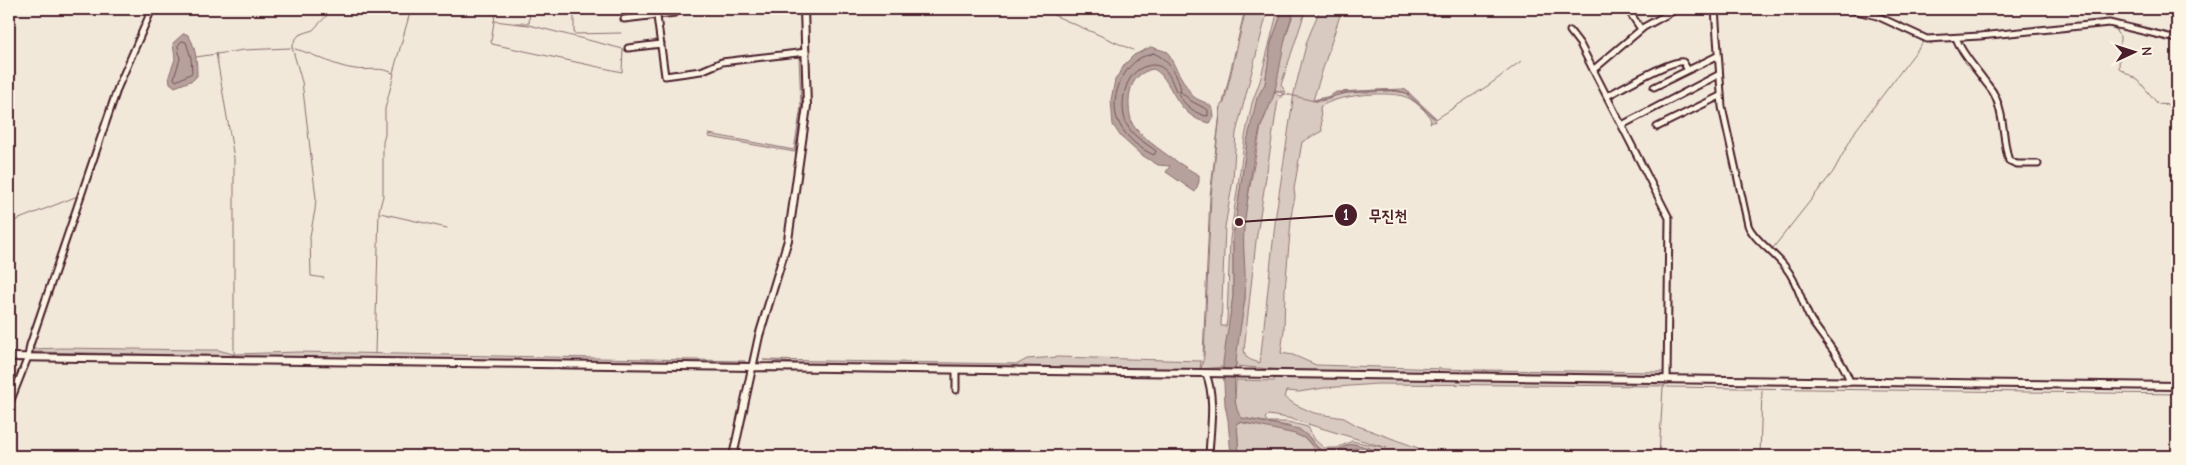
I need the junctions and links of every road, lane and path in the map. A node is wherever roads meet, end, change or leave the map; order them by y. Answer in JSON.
{"nodes":[{"id":1,"x":152,"y":9,"type":"edge"},
{"id":2,"x":656,"y":9,"type":"edge"},
{"id":3,"x":804,"y":9,"type":"edge"},
{"id":4,"x":1677,"y":9,"type":"edge"},
{"id":5,"x":1715,"y":9,"type":"edge"},
{"id":6,"x":1848,"y":9,"type":"edge"},
{"id":7,"x":1628,"y":10,"type":"dead end"},
{"id":8,"x":675,"y":13,"type":"dead end"},
{"id":9,"x":657,"y":15,"type":"junction"},
{"id":10,"x":624,"y":19,"type":"dead end"},
{"id":11,"x":1641,"y":29,"type":"junction"},
{"id":12,"x":1570,"y":31,"type":"dead end"},
{"id":13,"x":1956,"y":38,"type":"junction"},
{"id":14,"x":2177,"y":39,"type":"edge"},
{"id":15,"x":661,"y":44,"type":"junction"},
{"id":16,"x":628,"y":48,"type":"dead end"},
{"id":17,"x":806,"y":52,"type":"junction"},
{"id":18,"x":1717,"y":56,"type":"junction"},
{"id":19,"x":1593,"y":70,"type":"junction"},
{"id":20,"x":1688,"y":70,"type":"junction"},
{"id":21,"x":1718,"y":75,"type":"junction"},
{"id":22,"x":1654,"y":87,"type":"dead end"},
{"id":23,"x":1607,"y":96,"type":"junction"},
{"id":24,"x":1720,"y":96,"type":"junction"},
{"id":25,"x":1622,"y":125,"type":"junction"},
{"id":26,"x":1657,"y":127,"type":"dead end"},
{"id":27,"x":2038,"y":164,"type":"dead end"},
{"id":28,"x":9,"y":357,"type":"edge"},
{"id":29,"x":28,"y":357,"type":"junction"},
{"id":30,"x":753,"y":368,"type":"junction"},
{"id":31,"x":956,"y":370,"type":"junction"},
{"id":32,"x":1209,"y":374,"type":"junction"},
{"id":33,"x":1667,"y":380,"type":"junction"},
{"id":34,"x":1850,"y":382,"type":"junction"},
{"id":35,"x":2177,"y":386,"type":"edge"},
{"id":36,"x":956,"y":390,"type":"dead end"},
{"id":37,"x":9,"y":405,"type":"edge"},
{"id":38,"x":733,"y":456,"type":"edge"},
{"id":39,"x":1209,"y":456,"type":"edge"}],
"edges":[{"from":1,"to":29,"type":"street"},
{"from":2,"to":9,"type":"street"},
{"from":3,"to":17,"type":"main road"},
{"from":4,"to":11,"type":"street"},
{"from":5,"to":18,"type":"street"},
{"from":6,"to":13,"type":"street"},
{"from":7,"to":11,"type":"street"},
{"from":8,"to":9,"type":"street"},
{"from":9,"to":10,"type":"street"},
{"from":9,"to":15,"type":"street"},
{"from":11,"to":19,"type":"street"},
{"from":12,"to":19,"type":"street"},
{"from":13,"to":14,"type":"street"},
{"from":13,"to":27,"type":"street"},
{"from":15,"to":16,"type":"street"},
{"from":15,"to":17,"type":"street"},
{"from":17,"to":30,"type":"main road"},
{"from":18,"to":20,"type":"street"},
{"from":18,"to":21,"type":"street"},
{"from":19,"to":23,"type":"street"},
{"from":20,"to":22,"type":"street"},
{"from":20,"to":23,"type":"street"},
{"from":21,"to":24,"type":"street"},
{"from":21,"to":25,"type":"street"},
{"from":23,"to":25,"type":"street"},
{"from":24,"to":26,"type":"street"},
{"from":24,"to":34,"type":"street"},
{"from":25,"to":33,"type":"street"},
{"from":28,"to":29,"type":"main road"},
{"from":29,"to":30,"type":"main road"},
{"from":29,"to":37,"type":"street"},
{"from":30,"to":31,"type":"main road"},
{"from":30,"to":38,"type":"main road"},
{"from":31,"to":32,"type":"main road"},
{"from":31,"to":36,"type":"street"},
{"from":32,"to":33,"type":"main road"},
{"from":32,"to":39,"type":"street"},
{"from":33,"to":34,"type":"main road"},
{"from":34,"to":35,"type":"main road"}]}
